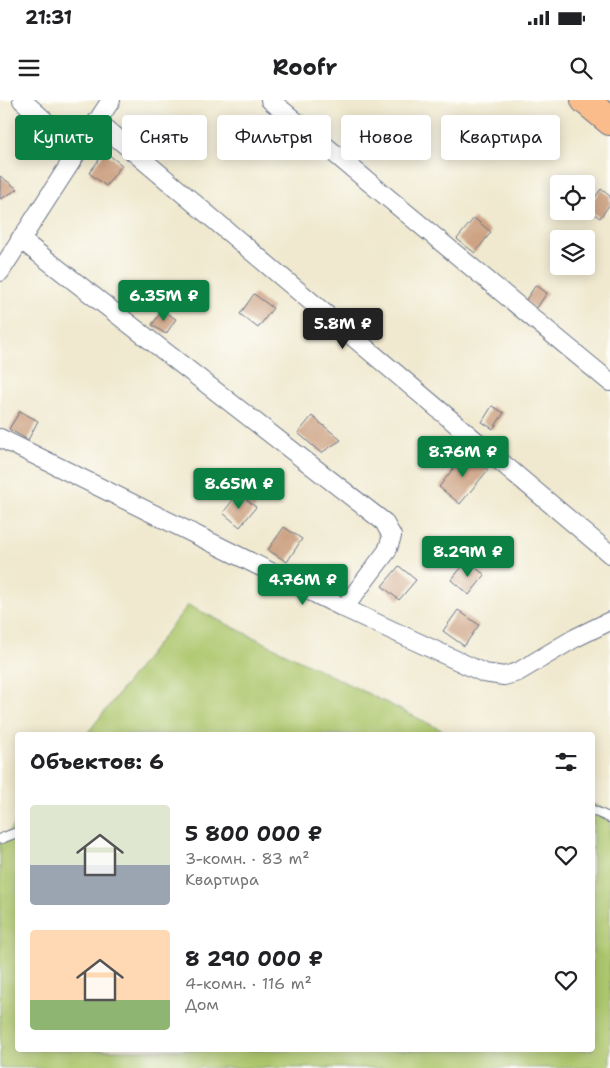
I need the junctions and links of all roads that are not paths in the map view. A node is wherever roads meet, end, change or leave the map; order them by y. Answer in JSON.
{"nodes":[{"id":1,"x":22,"y":100,"type":"edge"},
{"id":2,"x":111,"y":100,"type":"edge"},
{"id":3,"x":270,"y":100,"type":"edge"},
{"id":4,"x":585,"y":100,"type":"edge"},
{"id":5,"x":38,"y":115,"type":"edge"},
{"id":6,"x":101,"y":115,"type":"edge"},
{"id":7,"x":610,"y":121,"type":"edge"},
{"id":8,"x":112,"y":134,"type":"edge"},
{"id":9,"x":71,"y":160,"type":"edge"},
{"id":10,"x":20,"y":239,"type":"junction"},
{"id":11,"x":0,"y":272,"type":"edge"},
{"id":12,"x":610,"y":382,"type":"edge"},
{"id":13,"x":0,"y":438,"type":"edge"},
{"id":14,"x":610,"y":554,"type":"edge"},
{"id":15,"x":344,"y":608,"type":"junction"},
{"id":16,"x":610,"y":621,"type":"edge"},
{"id":17,"x":595,"y":811,"type":"edge"},
{"id":18,"x":610,"y":818,"type":"edge"},
{"id":19,"x":15,"y":833,"type":"edge"},
{"id":20,"x":0,"y":839,"type":"edge"}],
"edges":[{"from":1,"to":5,"type":"street"},
{"from":2,"to":6,"type":"street"},
{"from":3,"to":12,"type":"street"},
{"from":4,"to":7,"type":"main road"},
{"from":8,"to":14,"type":"street"},
{"from":9,"to":10,"type":"street"},
{"from":10,"to":11,"type":"street"},
{"from":10,"to":15,"type":"street"},
{"from":13,"to":15,"type":"street"},
{"from":15,"to":16,"type":"street"},
{"from":17,"to":18,"type":"lane"},
{"from":19,"to":20,"type":"lane"}]}
